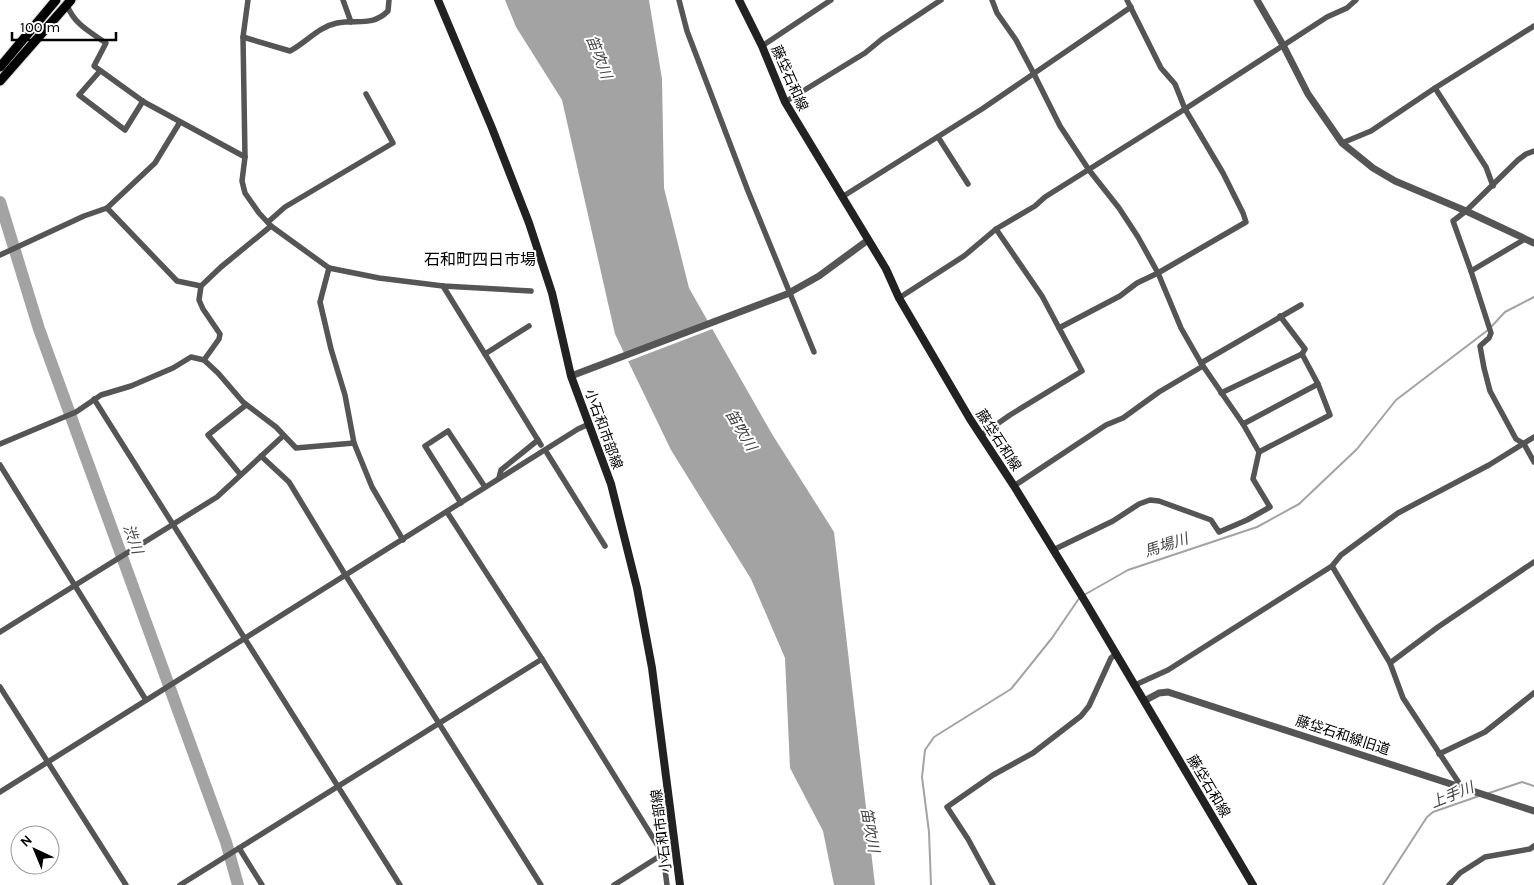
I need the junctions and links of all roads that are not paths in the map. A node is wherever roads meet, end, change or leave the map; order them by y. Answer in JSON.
{"nodes":[{"id":1,"x":56,"y":0,"type":"edge"},
{"id":2,"x":248,"y":0,"type":"edge"},
{"id":3,"x":343,"y":0,"type":"edge"},
{"id":4,"x":389,"y":0,"type":"edge"},
{"id":5,"x":438,"y":0,"type":"edge"},
{"id":6,"x":679,"y":0,"type":"edge"},
{"id":7,"x":739,"y":0,"type":"edge"},
{"id":8,"x":831,"y":0,"type":"edge"},
{"id":9,"x":941,"y":0,"type":"edge"},
{"id":10,"x":992,"y":0,"type":"edge"},
{"id":11,"x":1127,"y":0,"type":"edge"},
{"id":12,"x":1257,"y":0,"type":"edge"},
{"id":13,"x":1356,"y":0,"type":"edge"},
{"id":14,"x":67,"y":2,"type":"edge"},
{"id":15,"x":1131,"y":7,"type":"junction"},
{"id":16,"x":351,"y":22,"type":"junction"},
{"id":17,"x":1534,"y":26,"type":"edge"},
{"id":18,"x":243,"y":37,"type":"junction"},
{"id":19,"x":1283,"y":45,"type":"junction"},
{"id":20,"x":762,"y":46,"type":"junction"},
{"id":21,"x":0,"y":67,"type":"edge"},
{"id":22,"x":100,"y":71,"type":"junction"},
{"id":23,"x":1034,"y":74,"type":"junction"},
{"id":24,"x":0,"y":81,"type":"edge"},
{"id":25,"x":1435,"y":88,"type":"junction"},
{"id":26,"x":366,"y":94,"type":"dead end"},
{"id":27,"x":143,"y":101,"type":"junction"},
{"id":28,"x":785,"y":102,"type":"junction"},
{"id":29,"x":1185,"y":110,"type":"junction"},
{"id":30,"x":180,"y":122,"type":"junction"},
{"id":31,"x":938,"y":137,"type":"junction"},
{"id":32,"x":1342,"y":143,"type":"junction"},
{"id":33,"x":1534,"y":151,"type":"edge"},
{"id":34,"x":244,"y":157,"type":"junction"},
{"id":35,"x":1089,"y":170,"type":"junction"},
{"id":36,"x":968,"y":184,"type":"dead end"},
{"id":37,"x":1493,"y":186,"type":"junction"},
{"id":38,"x":842,"y":197,"type":"junction"},
{"id":39,"x":107,"y":208,"type":"junction"},
{"id":40,"x":1466,"y":211,"type":"junction"},
{"id":41,"x":269,"y":224,"type":"junction"},
{"id":42,"x":996,"y":229,"type":"junction"},
{"id":43,"x":1525,"y":239,"type":"junction"},
{"id":44,"x":868,"y":240,"type":"junction"},
{"id":45,"x":1534,"y":243,"type":"edge"},
{"id":46,"x":0,"y":255,"type":"edge"},
{"id":47,"x":329,"y":268,"type":"junction"},
{"id":48,"x":1471,"y":271,"type":"junction"},
{"id":49,"x":1158,"y":273,"type":"junction"},
{"id":50,"x":202,"y":286,"type":"junction"},
{"id":51,"x":443,"y":286,"type":"junction"},
{"id":52,"x":531,"y":291,"type":"dead end"},
{"id":53,"x":789,"y":294,"type":"junction"},
{"id":54,"x":899,"y":298,"type":"junction"},
{"id":55,"x":1301,"y":305,"type":"dead end"},
{"id":56,"x":1280,"y":316,"type":"junction"},
{"id":57,"x":529,"y":326,"type":"dead end"},
{"id":58,"x":1059,"y":328,"type":"junction"},
{"id":59,"x":814,"y":352,"type":"dead end"},
{"id":60,"x":485,"y":354,"type":"junction"},
{"id":61,"x":1302,"y":354,"type":"junction"},
{"id":62,"x":204,"y":360,"type":"junction"},
{"id":63,"x":1202,"y":365,"type":"junction"},
{"id":64,"x":571,"y":376,"type":"junction"},
{"id":65,"x":1318,"y":384,"type":"junction"},
{"id":66,"x":1221,"y":393,"type":"junction"},
{"id":67,"x":94,"y":399,"type":"junction"},
{"id":68,"x":246,"y":404,"type":"junction"},
{"id":69,"x":589,"y":424,"type":"junction"},
{"id":70,"x":1243,"y":424,"type":"junction"},
{"id":71,"x":283,"y":436,"type":"junction"},
{"id":72,"x":980,"y":436,"type":"junction"},
{"id":73,"x":1534,"y":437,"type":"edge"},
{"id":74,"x":354,"y":443,"type":"junction"},
{"id":75,"x":0,"y":444,"type":"edge"},
{"id":76,"x":1524,"y":444,"type":"junction"},
{"id":77,"x":1259,"y":452,"type":"junction"},
{"id":78,"x":547,"y":453,"type":"dead end"},
{"id":79,"x":261,"y":456,"type":"junction"},
{"id":80,"x":1534,"y":462,"type":"edge"},
{"id":81,"x":0,"y":465,"type":"edge"},
{"id":82,"x":240,"y":474,"type":"junction"},
{"id":83,"x":499,"y":478,"type":"junction"},
{"id":84,"x":1014,"y":486,"type":"junction"},
{"id":85,"x":485,"y":488,"type":"junction"},
{"id":86,"x":461,"y":503,"type":"junction"},
{"id":87,"x":446,"y":512,"type":"junction"},
{"id":88,"x":173,"y":524,"type":"junction"},
{"id":89,"x":403,"y":540,"type":"junction"},
{"id":90,"x":605,"y":546,"type":"dead end"},
{"id":91,"x":1053,"y":550,"type":"junction"},
{"id":92,"x":1534,"y":562,"type":"edge"},
{"id":93,"x":1332,"y":566,"type":"junction"},
{"id":94,"x":346,"y":576,"type":"junction"},
{"id":95,"x":75,"y":586,"type":"junction"},
{"id":96,"x":0,"y":632,"type":"edge"},
{"id":97,"x":245,"y":639,"type":"junction"},
{"id":98,"x":1116,"y":654,"type":"junction"},
{"id":99,"x":542,"y":659,"type":"junction"},
{"id":100,"x":1390,"y":663,"type":"junction"},
{"id":101,"x":1135,"y":685,"type":"junction"},
{"id":102,"x":0,"y":687,"type":"edge"},
{"id":103,"x":1534,"y":693,"type":"edge"},
{"id":104,"x":146,"y":700,"type":"junction"},
{"id":105,"x":1144,"y":701,"type":"junction"},
{"id":106,"x":439,"y":724,"type":"junction"},
{"id":107,"x":1439,"y":754,"type":"junction"},
{"id":108,"x":48,"y":762,"type":"junction"},
{"id":109,"x":338,"y":786,"type":"junction"},
{"id":110,"x":1461,"y":786,"type":"junction"},
{"id":111,"x":0,"y":792,"type":"edge"},
{"id":112,"x":1534,"y":811,"type":"edge"},
{"id":113,"x":1534,"y":846,"type":"edge"},
{"id":114,"x":237,"y":850,"type":"junction"},
{"id":115,"x":663,"y":854,"type":"junction"},
{"id":116,"x":126,"y":885,"type":"edge"},
{"id":117,"x":180,"y":885,"type":"edge"},
{"id":118,"x":262,"y":885,"type":"edge"},
{"id":119,"x":400,"y":885,"type":"edge"},
{"id":120,"x":540,"y":885,"type":"edge"},
{"id":121,"x":614,"y":885,"type":"edge"},
{"id":122,"x":666,"y":885,"type":"edge"},
{"id":123,"x":680,"y":885,"type":"edge"},
{"id":124,"x":993,"y":885,"type":"edge"},
{"id":125,"x":1253,"y":885,"type":"edge"},
{"id":126,"x":1449,"y":885,"type":"edge"}],
"edges":[{"from":1,"to":21,"type":"highway"},
{"from":2,"to":18,"type":"street"},
{"from":3,"to":16,"type":"street"},
{"from":4,"to":16,"type":"street"},
{"from":5,"to":64,"type":"main road","name":"小石和市部線"},
{"from":6,"to":53,"type":"street"},
{"from":7,"to":20,"type":"main road","name":"藤垈石和線"},
{"from":8,"to":20,"type":"street"},
{"from":9,"to":28,"type":"street"},
{"from":10,"to":23,"type":"street"},
{"from":11,"to":15,"type":"street"},
{"from":12,"to":19,"type":"street"},
{"from":13,"to":19,"type":"street"},
{"from":14,"to":22,"type":"street"},
{"from":14,"to":24,"type":"highway"},
{"from":15,"to":23,"type":"street"},
{"from":15,"to":29,"type":"street"},
{"from":16,"to":18,"type":"street"},
{"from":17,"to":25,"type":"street"},
{"from":18,"to":34,"type":"street"},
{"from":19,"to":29,"type":"street"},
{"from":19,"to":32,"type":"street"},
{"from":20,"to":28,"type":"main road","name":"藤垈石和線"},
{"from":22,"to":27,"type":"street"},
{"from":22,"to":27,"type":"street"},
{"from":23,"to":31,"type":"street"},
{"from":23,"to":35,"type":"street"},
{"from":25,"to":32,"type":"street"},
{"from":25,"to":37,"type":"street"},
{"from":26,"to":41,"type":"street"},
{"from":27,"to":30,"type":"street"},
{"from":28,"to":38,"type":"main road","name":"藤垈石和線"},
{"from":29,"to":35,"type":"street"},
{"from":29,"to":49,"type":"street"},
{"from":30,"to":34,"type":"street"},
{"from":30,"to":39,"type":"street"},
{"from":31,"to":36,"type":"street"},
{"from":31,"to":38,"type":"street"},
{"from":32,"to":40,"type":"street"},
{"from":33,"to":37,"type":"street"},
{"from":34,"to":41,"type":"street"},
{"from":35,"to":42,"type":"street"},
{"from":35,"to":49,"type":"street"},
{"from":37,"to":40,"type":"street"},
{"from":38,"to":44,"type":"main road","name":"藤垈石和線"},
{"from":39,"to":46,"type":"street"},
{"from":39,"to":50,"type":"street"},
{"from":40,"to":43,"type":"street"},
{"from":40,"to":48,"type":"street"},
{"from":41,"to":47,"type":"street"},
{"from":41,"to":50,"type":"street"},
{"from":42,"to":54,"type":"street"},
{"from":42,"to":58,"type":"street"},
{"from":43,"to":45,"type":"street"},
{"from":43,"to":48,"type":"street"},
{"from":44,"to":53,"type":"street"},
{"from":44,"to":54,"type":"main road","name":"藤垈石和線"},
{"from":47,"to":51,"type":"street"},
{"from":47,"to":74,"type":"street"},
{"from":48,"to":76,"type":"street"},
{"from":49,"to":58,"type":"street"},
{"from":49,"to":63,"type":"street"},
{"from":50,"to":62,"type":"street"},
{"from":51,"to":52,"type":"street"},
{"from":51,"to":60,"type":"street"},
{"from":53,"to":59,"type":"street"},
{"from":53,"to":64,"type":"street"},
{"from":54,"to":72,"type":"main road","name":"藤垈石和線"},
{"from":55,"to":56,"type":"street"},
{"from":56,"to":61,"type":"street"},
{"from":56,"to":63,"type":"street"},
{"from":57,"to":60,"type":"street"},
{"from":58,"to":72,"type":"street"},
{"from":60,"to":83,"type":"street"},
{"from":61,"to":65,"type":"street"},
{"from":61,"to":66,"type":"street"},
{"from":62,"to":67,"type":"street"},
{"from":62,"to":68,"type":"street"},
{"from":63,"to":66,"type":"street"},
{"from":63,"to":84,"type":"street"},
{"from":64,"to":69,"type":"main road","name":"小石和市部線"},
{"from":65,"to":70,"type":"street"},
{"from":65,"to":77,"type":"street"},
{"from":66,"to":70,"type":"street"},
{"from":67,"to":75,"type":"street"},
{"from":67,"to":88,"type":"street"},
{"from":68,"to":71,"type":"street"},
{"from":68,"to":82,"type":"street"},
{"from":69,"to":83,"type":"street"},
{"from":69,"to":123,"type":"main road","name":"小石和市部線"},
{"from":70,"to":77,"type":"street"},
{"from":71,"to":74,"type":"street"},
{"from":71,"to":79,"type":"street"},
{"from":72,"to":84,"type":"main road","name":"藤垈石和線"},
{"from":73,"to":76,"type":"street"},
{"from":74,"to":89,"type":"street"},
{"from":76,"to":80,"type":"street"},
{"from":76,"to":93,"type":"street"},
{"from":77,"to":91,"type":"street"},
{"from":78,"to":90,"type":"street"},
{"from":79,"to":82,"type":"street"},
{"from":79,"to":94,"type":"street"},
{"from":81,"to":95,"type":"street"},
{"from":82,"to":88,"type":"street"},
{"from":83,"to":85,"type":"street"},
{"from":84,"to":91,"type":"main road","name":"藤垈石和線"},
{"from":85,"to":86,"type":"street"},
{"from":85,"to":86,"type":"street"},
{"from":86,"to":87,"type":"street"},
{"from":87,"to":89,"type":"street"},
{"from":87,"to":99,"type":"street"},
{"from":88,"to":95,"type":"street"},
{"from":88,"to":97,"type":"street"},
{"from":89,"to":94,"type":"street"},
{"from":91,"to":98,"type":"main road","name":"藤垈石和線"},
{"from":92,"to":100,"type":"street"},
{"from":93,"to":100,"type":"street"},
{"from":93,"to":101,"type":"street"},
{"from":94,"to":97,"type":"street"},
{"from":94,"to":106,"type":"street"},
{"from":95,"to":96,"type":"street"},
{"from":95,"to":104,"type":"street"},
{"from":97,"to":104,"type":"street"},
{"from":97,"to":109,"type":"street"},
{"from":98,"to":101,"type":"main road","name":"藤垈石和線"},
{"from":98,"to":124,"type":"street"},
{"from":99,"to":106,"type":"street"},
{"from":99,"to":115,"type":"street"},
{"from":100,"to":107,"type":"street"},
{"from":101,"to":105,"type":"main road","name":"藤垈石和線"},
{"from":102,"to":108,"type":"street"},
{"from":103,"to":107,"type":"street"},
{"from":104,"to":108,"type":"street"},
{"from":105,"to":110,"type":"street","name":"藤垈石和線旧道"},
{"from":105,"to":125,"type":"main road","name":"藤垈石和線"},
{"from":106,"to":109,"type":"street"},
{"from":106,"to":120,"type":"street"},
{"from":107,"to":110,"type":"street"},
{"from":108,"to":111,"type":"street"},
{"from":108,"to":116,"type":"street"},
{"from":109,"to":114,"type":"street"},
{"from":109,"to":119,"type":"street"},
{"from":110,"to":112,"type":"street","name":"藤垈石和線旧道"},
{"from":113,"to":126,"type":"street"},
{"from":114,"to":117,"type":"street"},
{"from":114,"to":118,"type":"street"},
{"from":115,"to":121,"type":"street"},
{"from":115,"to":122,"type":"street"}]}
